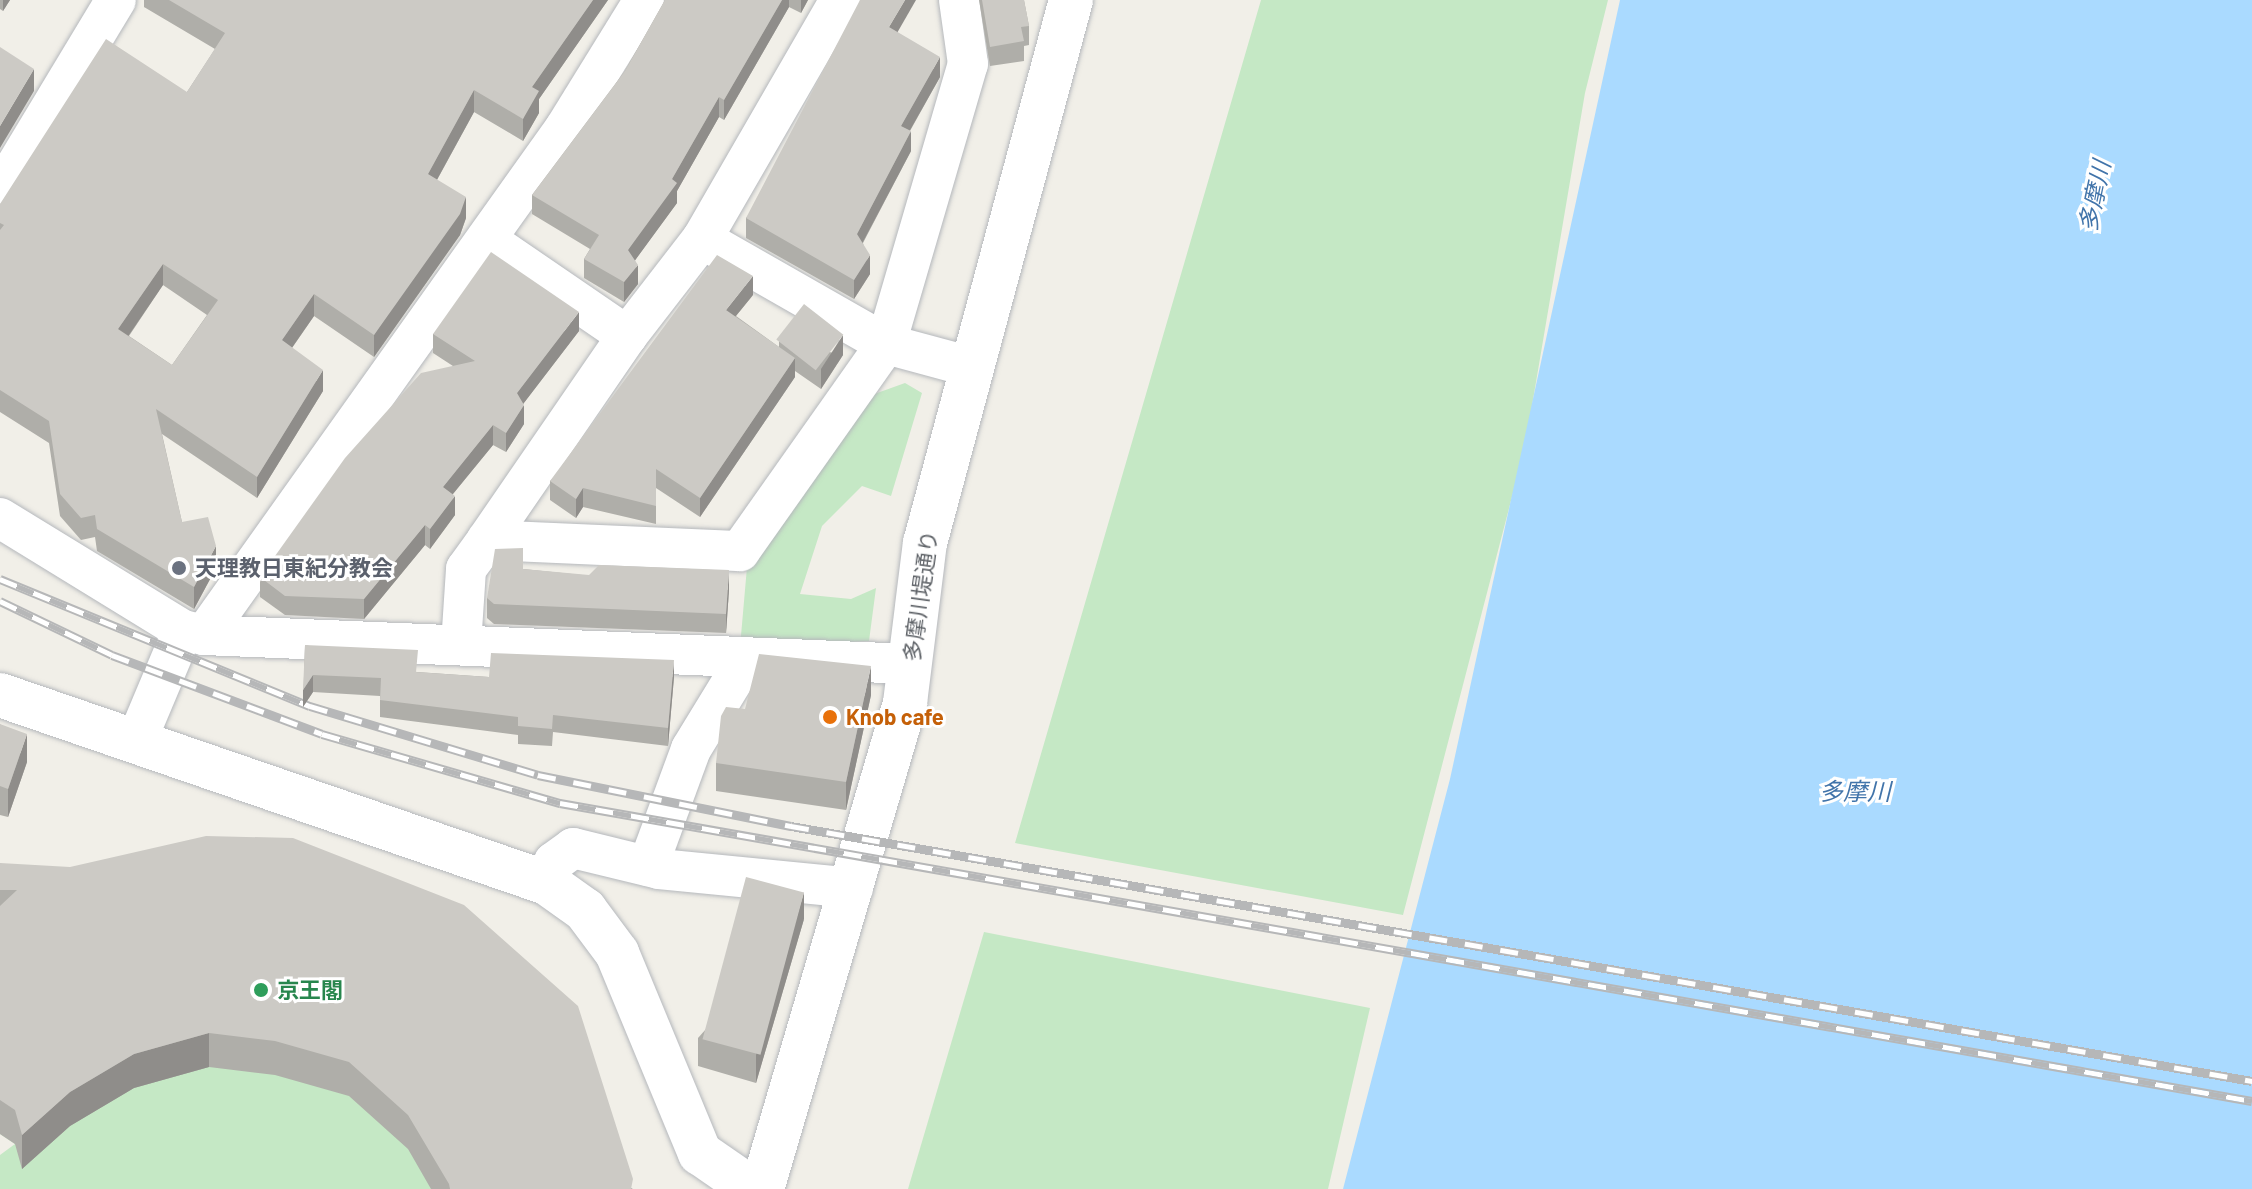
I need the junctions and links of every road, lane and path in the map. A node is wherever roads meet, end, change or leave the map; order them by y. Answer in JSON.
{"nodes":[{"id":1,"x":116,"y":0,"type":"edge"},
{"id":2,"x":644,"y":0,"type":"edge"},
{"id":3,"x":840,"y":0,"type":"edge"},
{"id":4,"x":959,"y":0,"type":"edge"},
{"id":5,"x":1071,"y":0,"type":"edge"},
{"id":6,"x":0,"y":192,"type":"edge"},
{"id":7,"x":702,"y":239,"type":"junction"},
{"id":8,"x":487,"y":240,"type":"junction"},
{"id":9,"x":627,"y":336,"type":"junction"},
{"id":10,"x":886,"y":344,"type":"junction"},
{"id":11,"x":971,"y":367,"type":"junction"},
{"id":12,"x":0,"y":518,"type":"edge"},
{"id":13,"x":487,"y":540,"type":"junction"},
{"id":14,"x":194,"y":633,"type":"junction"},
{"id":15,"x":461,"y":645,"type":"junction"},
{"id":16,"x":746,"y":659,"type":"junction"},
{"id":17,"x":911,"y":664,"type":"junction"},
{"id":18,"x":0,"y":695,"type":"edge"},
{"id":19,"x":138,"y":737,"type":"junction"},
{"id":20,"x":648,"y":866,"type":"junction"},
{"id":21,"x":547,"y":883,"type":"junction"},
{"id":22,"x":853,"y":888,"type":"junction"},
{"id":23,"x":752,"y":1189,"type":"edge"},
{"id":24,"x":762,"y":1189,"type":"edge"}],
"edges":[{"from":1,"to":6,"type":"street"},
{"from":2,"to":8,"type":"street"},
{"from":3,"to":7,"type":"street"},
{"from":4,"to":10,"type":"street"},
{"from":5,"to":11,"type":"street","name":"多摩川堤通り"},
{"from":7,"to":9,"type":"street"},
{"from":7,"to":10,"type":"street"},
{"from":8,"to":9,"type":"street"},
{"from":8,"to":14,"type":"street"},
{"from":9,"to":13,"type":"street"},
{"from":10,"to":11,"type":"street"},
{"from":10,"to":13,"type":"street"},
{"from":11,"to":17,"type":"street","name":"多摩川堤通り"},
{"from":12,"to":14,"type":"street"},
{"from":13,"to":15,"type":"street"},
{"from":14,"to":15,"type":"street"},
{"from":14,"to":19,"type":"street"},
{"from":15,"to":16,"type":"street"},
{"from":16,"to":17,"type":"street"},
{"from":16,"to":20,"type":"street"},
{"from":17,"to":22,"type":"street","name":"多摩川堤通り"},
{"from":18,"to":19,"type":"street"},
{"from":19,"to":21,"type":"street"},
{"from":20,"to":21,"type":"street"},
{"from":20,"to":22,"type":"street"},
{"from":21,"to":23,"type":"street"},
{"from":22,"to":24,"type":"street","name":"多摩川堤通り"}]}
